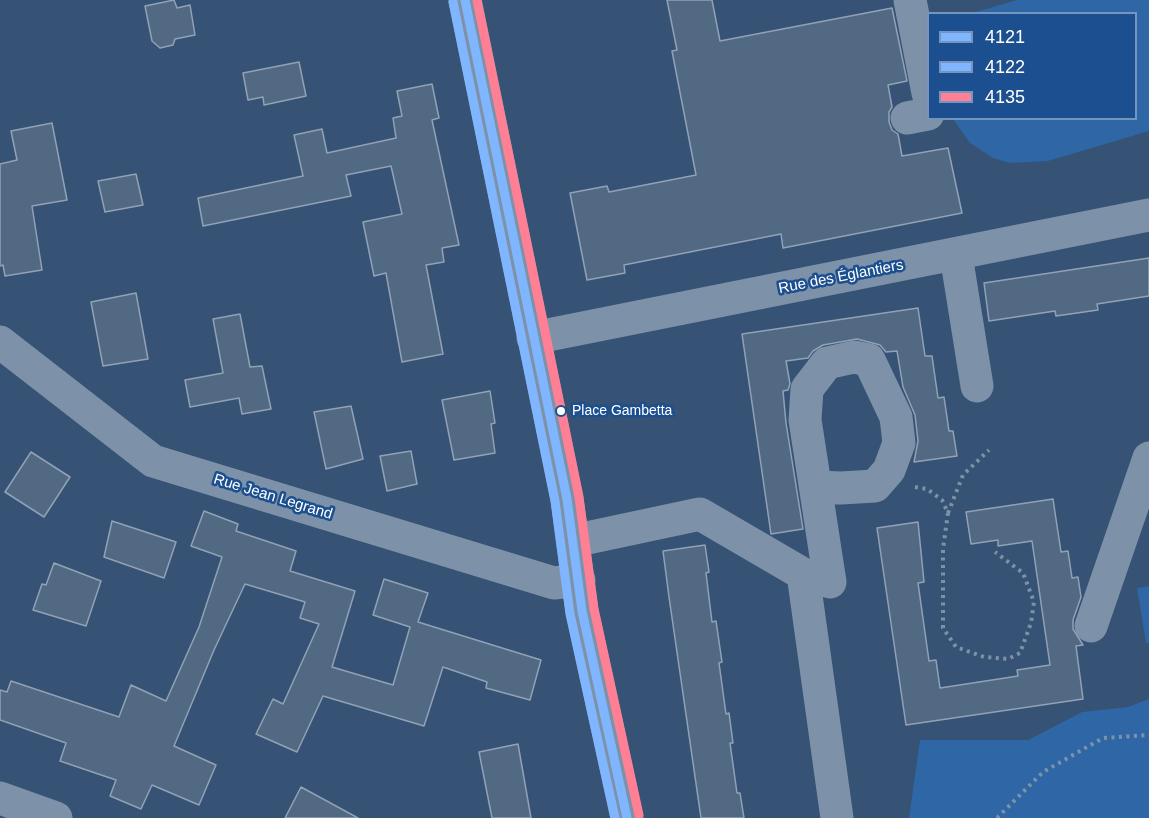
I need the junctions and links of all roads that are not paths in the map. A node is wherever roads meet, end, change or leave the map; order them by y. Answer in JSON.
{"nodes":[{"id":1,"x":465,"y":0,"type":"edge"},
{"id":2,"x":910,"y":0,"type":"edge"},
{"id":3,"x":927,"y":88,"type":"edge"},
{"id":4,"x":1149,"y":215,"type":"edge"},
{"id":5,"x":956,"y":255,"type":"junction"},
{"id":6,"x":533,"y":338,"type":"junction"},
{"id":7,"x":0,"y":342,"type":"edge"},
{"id":8,"x":978,"y":386,"type":"dead end"},
{"id":9,"x":1149,"y":458,"type":"edge"},
{"id":10,"x":817,"y":487,"type":"junction"},
{"id":11,"x":573,"y":541,"type":"junction"},
{"id":12,"x":803,"y":574,"type":"junction"},
{"id":13,"x":579,"y":580,"type":"junction"},
{"id":14,"x":1091,"y":626,"type":"dead end"},
{"id":15,"x":0,"y":798,"type":"edge"},
{"id":16,"x":56,"y":818,"type":"edge"},
{"id":17,"x":627,"y":818,"type":"edge"},
{"id":18,"x":837,"y":818,"type":"edge"}],
"edges":[{"from":1,"to":6,"type":"street"},
{"from":2,"to":3,"type":"street"},
{"from":4,"to":5,"type":"street","name":"Rue des Églantiers"},
{"from":5,"to":6,"type":"street","name":"Rue des Églantiers"},
{"from":5,"to":8,"type":"street"},
{"from":6,"to":11,"type":"street"},
{"from":7,"to":13,"type":"street","name":"Rue Jean Legrand"},
{"from":9,"to":14,"type":"street"},
{"from":10,"to":10,"type":"street"},
{"from":10,"to":12,"type":"street"},
{"from":11,"to":12,"type":"street"},
{"from":11,"to":13,"type":"street"},
{"from":12,"to":18,"type":"street"},
{"from":13,"to":17,"type":"street"},
{"from":15,"to":16,"type":"street"}]}
